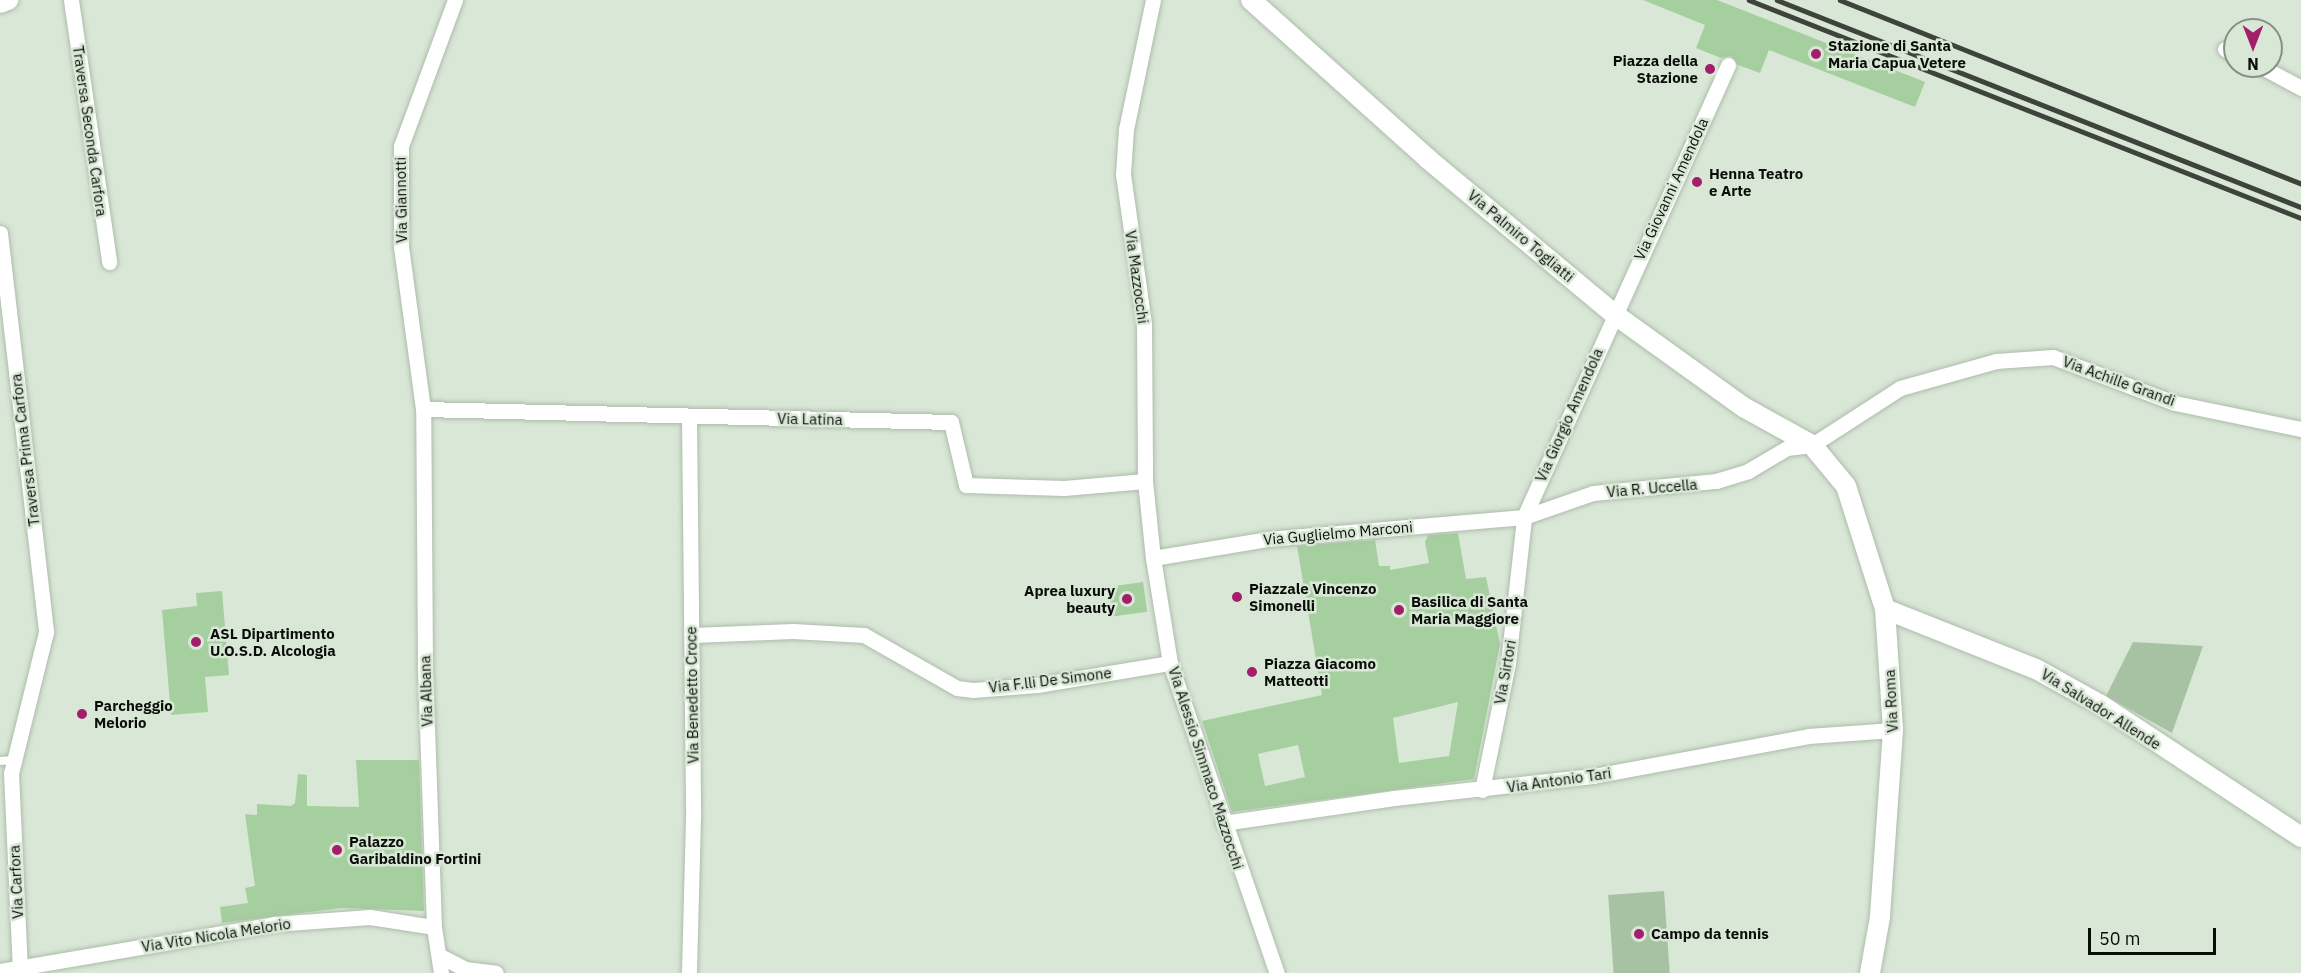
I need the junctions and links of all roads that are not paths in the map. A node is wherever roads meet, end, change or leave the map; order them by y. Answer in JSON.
{"nodes":[{"id":1,"x":8,"y":0,"type":"edge"},
{"id":2,"x":71,"y":0,"type":"edge"},
{"id":3,"x":455,"y":0,"type":"edge"},
{"id":4,"x":1153,"y":0,"type":"edge"},
{"id":5,"x":1251,"y":0,"type":"edge"},
{"id":6,"x":0,"y":3,"type":"edge"},
{"id":7,"x":1728,"y":64,"type":"dead end"},
{"id":8,"x":2294,"y":79,"type":"edge"},
{"id":9,"x":2301,"y":88,"type":"edge"},
{"id":10,"x":0,"y":233,"type":"edge"},
{"id":11,"x":109,"y":262,"type":"dead end"},
{"id":12,"x":1614,"y":314,"type":"junction"},
{"id":13,"x":423,"y":409,"type":"junction"},
{"id":14,"x":689,"y":417,"type":"junction"},
{"id":15,"x":2301,"y":429,"type":"edge"},
{"id":16,"x":1812,"y":445,"type":"junction"},
{"id":17,"x":1146,"y":481,"type":"junction"},
{"id":18,"x":1524,"y":517,"type":"junction"},
{"id":19,"x":1153,"y":558,"type":"junction"},
{"id":20,"x":1886,"y":609,"type":"junction"},
{"id":21,"x":46,"y":632,"type":"joint"},
{"id":22,"x":692,"y":635,"type":"junction"},
{"id":23,"x":1170,"y":663,"type":"junction"},
{"id":24,"x":1893,"y":730,"type":"junction"},
{"id":25,"x":7,"y":760,"type":"edge"},
{"id":26,"x":1482,"y":790,"type":"junction"},
{"id":27,"x":1223,"y":823,"type":"junction"},
{"id":28,"x":2301,"y":837,"type":"edge"},
{"id":29,"x":434,"y":927,"type":"junction"},
{"id":30,"x":440,"y":956,"type":"junction"},
{"id":31,"x":20,"y":969,"type":"junction"},
{"id":32,"x":0,"y":971,"type":"edge"},
{"id":33,"x":1273,"y":972,"type":"edge"},
{"id":34,"x":441,"y":973,"type":"edge"},
{"id":35,"x":496,"y":973,"type":"edge"},
{"id":36,"x":689,"y":973,"type":"edge"},
{"id":37,"x":1870,"y":973,"type":"edge"}],
"edges":[{"from":1,"to":6,"type":"street"},
{"from":2,"to":11,"type":"street","name":"Traversa Seconda Carfora"},
{"from":3,"to":13,"type":"street","name":"Via Giannotti"},
{"from":4,"to":17,"type":"street","name":"Via Mazzocchi"},
{"from":5,"to":12,"type":"street","name":"Via Palmiro Togliatti"},
{"from":7,"to":12,"type":"street","name":"Via Giovanni Amendola"},
{"from":8,"to":9,"type":"street"},
{"from":10,"to":21,"type":"street","name":"Traversa Prima Carfora"},
{"from":12,"to":16,"type":"street","name":"Via Palmiro Togliatti"},
{"from":12,"to":18,"type":"street","name":"Via Giorgio Amendola"},
{"from":13,"to":14,"type":"street","name":"Via Latina"},
{"from":13,"to":29,"type":"street","name":"Via Albana"},
{"from":14,"to":17,"type":"street","name":"Via Latina"},
{"from":14,"to":22,"type":"street","name":"Via Benedetto Croce"},
{"from":15,"to":16,"type":"street","name":"Via Achille Grandi"},
{"from":16,"to":18,"type":"street","name":"Via R. Uccella"},
{"from":16,"to":20,"type":"street","name":"Via Roma"},
{"from":17,"to":19,"type":"street","name":"Via Mazzocchi"},
{"from":18,"to":19,"type":"street","name":"Via Guglielmo Marconi"},
{"from":18,"to":26,"type":"street","name":"Via Sirtori"},
{"from":19,"to":23,"type":"street","name":"Via Alessio Simmaco Mazzocchi"},
{"from":20,"to":24,"type":"street","name":"Via Roma"},
{"from":20,"to":28,"type":"street","name":"Via Salvador Allende"},
{"from":21,"to":25,"type":"street","name":"Via Carfora"},
{"from":22,"to":23,"type":"street","name":"Via F.lli De Simone"},
{"from":22,"to":36,"type":"street","name":"Via Benedetto Croce"},
{"from":23,"to":27,"type":"street","name":"Via Alessio Simmaco Mazzocchi"},
{"from":24,"to":26,"type":"street","name":"Via Antonio Tari"},
{"from":24,"to":37,"type":"street","name":"Via Roma"},
{"from":25,"to":31,"type":"street","name":"Via Carfora"},
{"from":26,"to":27,"type":"street","name":"Via Antonio Tari"},
{"from":27,"to":33,"type":"street","name":"Via Alessio Simmaco Mazzocchi"},
{"from":29,"to":30,"type":"street","name":"Via Albana"},
{"from":29,"to":31,"type":"street","name":"Via Vito Nicola Melorio"},
{"from":30,"to":34,"type":"street","name":"Via Albana"},
{"from":30,"to":35,"type":"street"},
{"from":31,"to":32,"type":"street","name":"Via Vito Nicola Melorio"}]}
